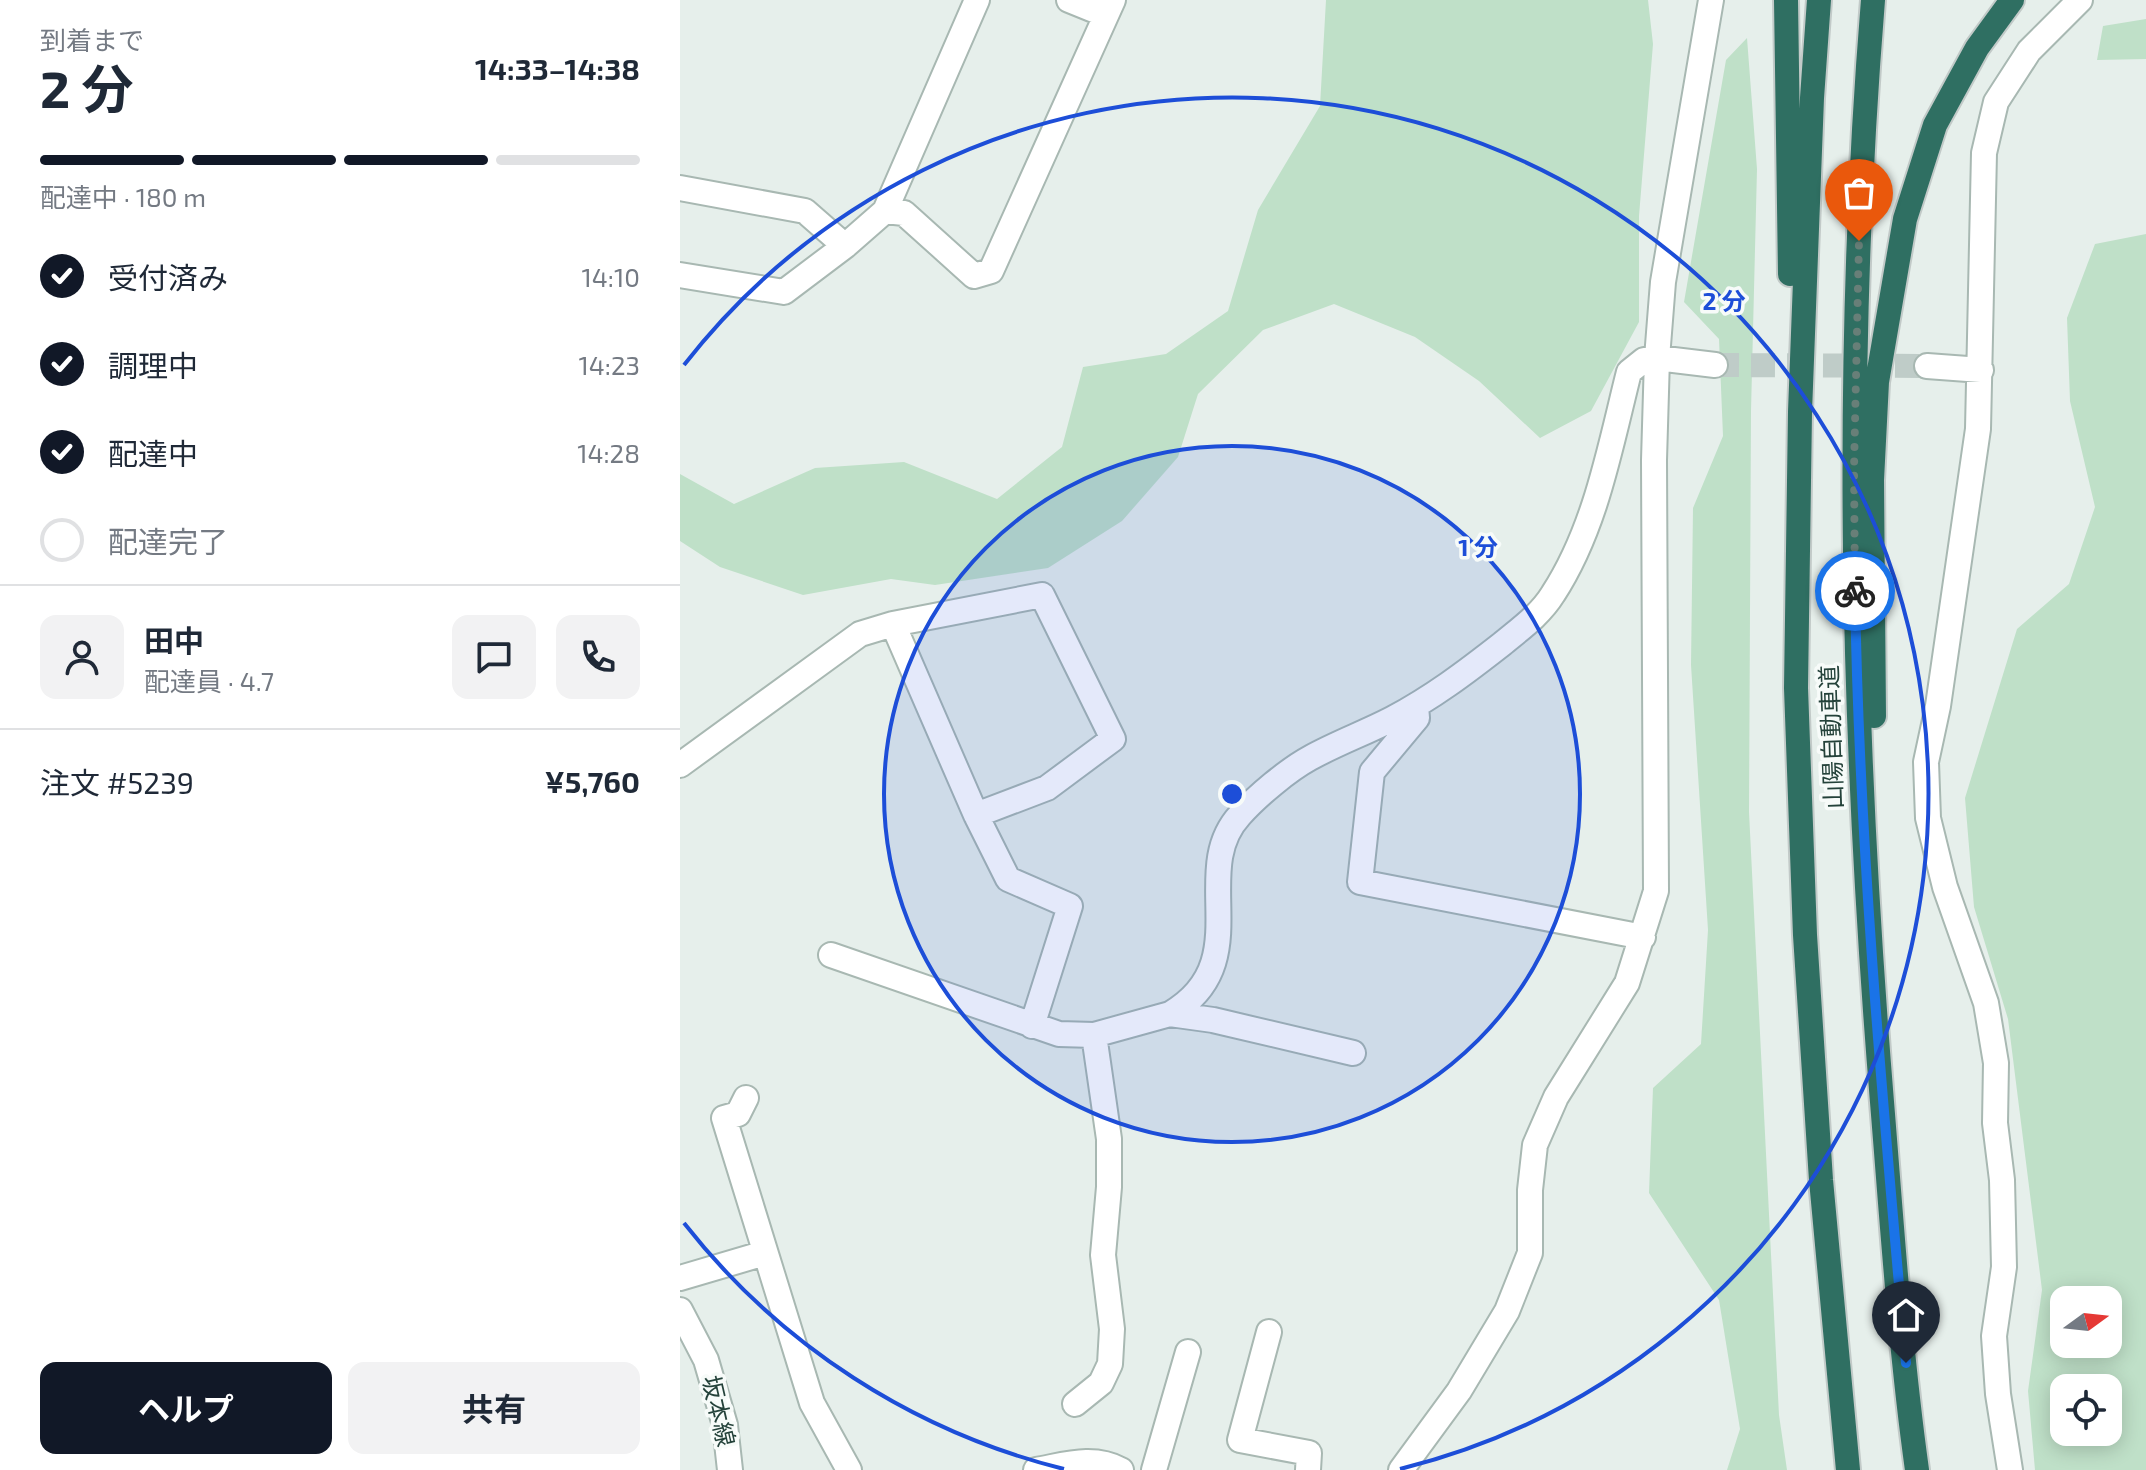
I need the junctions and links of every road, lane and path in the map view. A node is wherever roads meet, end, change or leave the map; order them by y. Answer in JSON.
{"nodes":[{"id":1,"x":977,"y":0,"type":"edge"},
{"id":2,"x":1069,"y":0,"type":"edge"},
{"id":3,"x":1711,"y":0,"type":"edge"},
{"id":4,"x":1786,"y":0,"type":"edge"},
{"id":5,"x":1819,"y":0,"type":"edge"},
{"id":6,"x":1873,"y":0,"type":"edge"},
{"id":7,"x":2012,"y":0,"type":"edge"},
{"id":8,"x":2080,"y":0,"type":"edge"},
{"id":9,"x":1110,"y":7,"type":"edge"},
{"id":10,"x":680,"y":188,"type":"edge"},
{"id":11,"x":885,"y":211,"type":"junction"},
{"id":12,"x":845,"y":246,"type":"junction"},
{"id":13,"x":680,"y":275,"type":"edge"},
{"id":14,"x":1657,"y":358,"type":"junction"},
{"id":15,"x":1715,"y":365,"type":"tunnel mouth"},
{"id":16,"x":1927,"y":366,"type":"tunnel mouth"},
{"id":17,"x":1981,"y":370,"type":"junction"},
{"id":18,"x":893,"y":624,"type":"junction"},
{"id":19,"x":1796,"y":688,"type":"junction"},
{"id":20,"x":1416,"y":706,"type":"junction"},
{"id":21,"x":680,"y":765,"type":"edge"},
{"id":22,"x":976,"y":815,"type":"junction"},
{"id":23,"x":1643,"y":937,"type":"junction"},
{"id":24,"x":831,"y":955,"type":"dead end"},
{"id":25,"x":1170,"y":1014,"type":"junction"},
{"id":26,"x":1032,"y":1026,"type":"junction"},
{"id":27,"x":1094,"y":1035,"type":"junction"},
{"id":28,"x":1353,"y":1053,"type":"dead end"},
{"id":29,"x":746,"y":1098,"type":"dead end"},
{"id":30,"x":1888,"y":1176,"type":"junction"},
{"id":31,"x":765,"y":1253,"type":"junction"},
{"id":32,"x":680,"y":1278,"type":"edge"},
{"id":33,"x":680,"y":1310,"type":"edge"},
{"id":34,"x":1269,"y":1332,"type":"dead end"},
{"id":35,"x":1188,"y":1352,"type":"dead end"},
{"id":36,"x":1075,"y":1404,"type":"dead end"},
{"id":37,"x":730,"y":1470,"type":"edge"},
{"id":38,"x":849,"y":1470,"type":"edge"},
{"id":39,"x":1036,"y":1470,"type":"edge"},
{"id":40,"x":1121,"y":1470,"type":"edge"},
{"id":41,"x":1154,"y":1470,"type":"edge"},
{"id":42,"x":1308,"y":1470,"type":"edge"},
{"id":43,"x":1401,"y":1470,"type":"edge"},
{"id":44,"x":1848,"y":1470,"type":"edge"},
{"id":45,"x":1917,"y":1470,"type":"edge"},
{"id":46,"x":2010,"y":1470,"type":"edge"}],
"edges":[{"from":1,"to":11,"type":"street"},
{"from":2,"to":9,"type":"street"},
{"from":3,"to":14,"type":"street"},
{"from":4,"to":19,"type":"highway"},
{"from":5,"to":19,"type":"highway","name":"山陽自動車道"},
{"from":6,"to":30,"type":"highway","name":"山陽自動車道"},
{"from":7,"to":30,"type":"highway"},
{"from":8,"to":17,"type":"street"},
{"from":9,"to":11,"type":"street"},
{"from":10,"to":12,"type":"street"},
{"from":11,"to":12,"type":"street"},
{"from":12,"to":13,"type":"street"},
{"from":14,"to":15,"type":"street"},
{"from":14,"to":20,"type":"street"},
{"from":14,"to":23,"type":"street"},
{"from":16,"to":17,"type":"street"},
{"from":17,"to":46,"type":"street"},
{"from":18,"to":21,"type":"street"},
{"from":18,"to":22,"type":"street"},
{"from":18,"to":22,"type":"street"},
{"from":19,"to":44,"type":"highway","name":"山陽自動車道"},
{"from":20,"to":23,"type":"street"},
{"from":20,"to":25,"type":"street"},
{"from":22,"to":26,"type":"street"},
{"from":23,"to":43,"type":"street"},
{"from":24,"to":26,"type":"street"},
{"from":25,"to":27,"type":"street"},
{"from":25,"to":28,"type":"street"},
{"from":26,"to":27,"type":"street"},
{"from":27,"to":36,"type":"street"},
{"from":29,"to":31,"type":"street"},
{"from":30,"to":45,"type":"highway","name":"山陽自動車道"},
{"from":31,"to":32,"type":"street"},
{"from":31,"to":38,"type":"street"},
{"from":33,"to":37,"type":"street","name":"坂本線"},
{"from":34,"to":42,"type":"street"},
{"from":35,"to":41,"type":"street"},
{"from":39,"to":40,"type":"street"}]}
